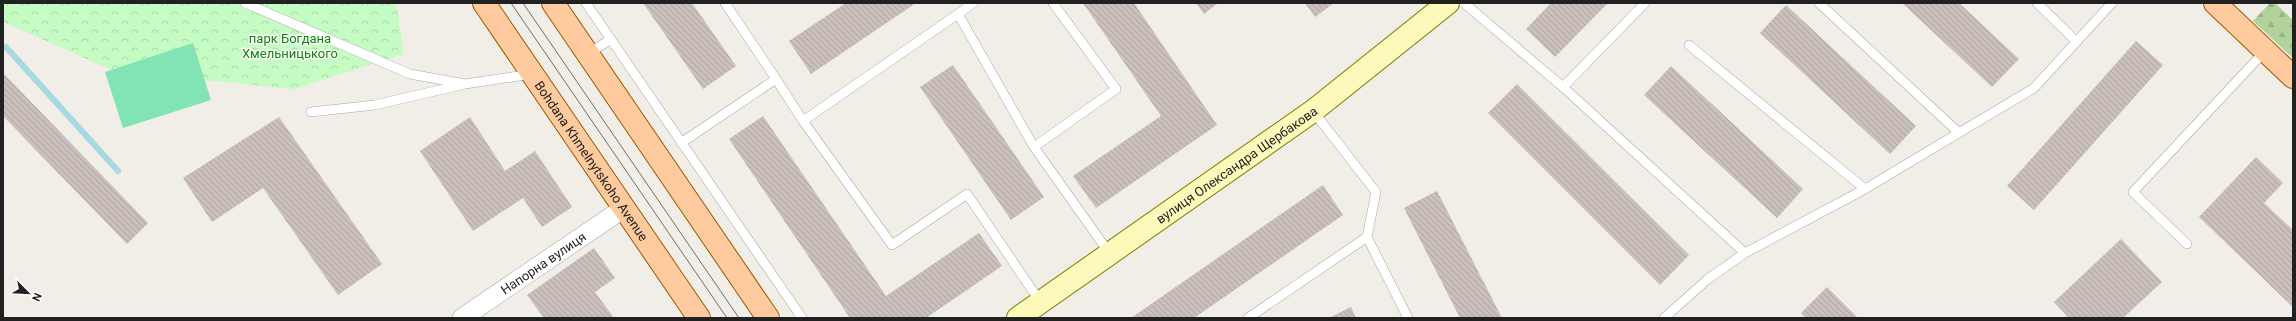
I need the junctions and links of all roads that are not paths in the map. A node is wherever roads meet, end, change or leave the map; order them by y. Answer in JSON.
{"nodes":[{"id":1,"x":245,"y":3,"type":"edge"},
{"id":2,"x":484,"y":3,"type":"edge"},
{"id":3,"x":553,"y":3,"type":"edge"},
{"id":4,"x":586,"y":3,"type":"edge"},
{"id":5,"x":725,"y":3,"type":"edge"},
{"id":6,"x":973,"y":3,"type":"edge"},
{"id":7,"x":1054,"y":3,"type":"edge"},
{"id":8,"x":1448,"y":3,"type":"edge"},
{"id":9,"x":1464,"y":3,"type":"edge"},
{"id":10,"x":1645,"y":3,"type":"edge"},
{"id":11,"x":1820,"y":3,"type":"edge"},
{"id":12,"x":2037,"y":3,"type":"edge"},
{"id":13,"x":2112,"y":3,"type":"edge"},
{"id":14,"x":2215,"y":3,"type":"edge"},
{"id":15,"x":958,"y":14,"type":"junction"},
{"id":16,"x":611,"y":39,"type":"junction"},
{"id":17,"x":2076,"y":41,"type":"junction"},
{"id":18,"x":1689,"y":44,"type":"dead end"},
{"id":19,"x":2265,"y":51,"type":"junction"},
{"id":20,"x":588,"y":54,"type":"junction"},
{"id":21,"x":533,"y":74,"type":"junction"},
{"id":22,"x":2293,"y":77,"type":"edge"},
{"id":23,"x":776,"y":79,"type":"junction"},
{"id":24,"x":465,"y":84,"type":"junction"},
{"id":25,"x":1563,"y":87,"type":"junction"},
{"id":26,"x":1313,"y":110,"type":"junction"},
{"id":27,"x":311,"y":112,"type":"dead end"},
{"id":28,"x":804,"y":121,"type":"junction"},
{"id":29,"x":1958,"y":132,"type":"junction"},
{"id":30,"x":681,"y":143,"type":"junction"},
{"id":31,"x":1034,"y":147,"type":"junction"},
{"id":32,"x":1865,"y":189,"type":"junction"},
{"id":33,"x":624,"y":208,"type":"junction"},
{"id":34,"x":1367,"y":237,"type":"junction"},
{"id":35,"x":2187,"y":244,"type":"dead end"},
{"id":36,"x":1745,"y":253,"type":"junction"},
{"id":37,"x":1110,"y":254,"type":"junction"},
{"id":38,"x":1040,"y":303,"type":"junction"},
{"id":39,"x":462,"y":318,"type":"edge"},
{"id":40,"x":699,"y":318,"type":"edge"},
{"id":41,"x":768,"y":318,"type":"edge"},
{"id":42,"x":802,"y":318,"type":"edge"},
{"id":43,"x":1018,"y":318,"type":"edge"},
{"id":44,"x":1248,"y":318,"type":"edge"},
{"id":45,"x":1408,"y":318,"type":"edge"},
{"id":46,"x":1664,"y":318,"type":"edge"}],
"edges":[{"from":1,"to":24,"type":"lane"},
{"from":2,"to":21,"type":"main road","name":"Bohdana Khmelnytskoho Avenue"},
{"from":3,"to":20,"type":"main road"},
{"from":4,"to":16,"type":"lane"},
{"from":5,"to":23,"type":"lane"},
{"from":6,"to":15,"type":"lane"},
{"from":7,"to":31,"type":"lane"},
{"from":8,"to":26,"type":"street","name":"вулиця Олександра Щербакова"},
{"from":9,"to":25,"type":"lane"},
{"from":10,"to":25,"type":"lane"},
{"from":11,"to":29,"type":"lane"},
{"from":12,"to":17,"type":"lane"},
{"from":13,"to":17,"type":"lane"},
{"from":14,"to":19,"type":"main road"},
{"from":15,"to":28,"type":"lane"},
{"from":15,"to":31,"type":"lane"},
{"from":16,"to":20,"type":"lane"},
{"from":16,"to":30,"type":"lane"},
{"from":17,"to":29,"type":"lane"},
{"from":18,"to":32,"type":"lane"},
{"from":19,"to":22,"type":"main road"},
{"from":19,"to":35,"type":"lane"},
{"from":20,"to":41,"type":"main road"},
{"from":21,"to":24,"type":"lane"},
{"from":21,"to":33,"type":"main road","name":"Bohdana Khmelnytskoho Avenue"},
{"from":23,"to":28,"type":"lane"},
{"from":23,"to":30,"type":"lane"},
{"from":24,"to":27,"type":"lane"},
{"from":25,"to":36,"type":"lane"},
{"from":26,"to":34,"type":"lane"},
{"from":26,"to":37,"type":"street","name":"вулиця Олександра Щербакова"},
{"from":28,"to":38,"type":"lane"},
{"from":29,"to":32,"type":"lane"},
{"from":30,"to":42,"type":"lane"},
{"from":31,"to":37,"type":"lane"},
{"from":32,"to":36,"type":"lane"},
{"from":33,"to":39,"type":"street","name":"Напорна вулиця"},
{"from":33,"to":40,"type":"main road","name":"Bohdana Khmelnytskoho Avenue"},
{"from":34,"to":44,"type":"lane"},
{"from":34,"to":45,"type":"lane"},
{"from":36,"to":46,"type":"lane"},
{"from":37,"to":38,"type":"street","name":"вулиця Олександра Щербакова"},
{"from":38,"to":43,"type":"street","name":"вулиця Олександра Щербакова"}]}
